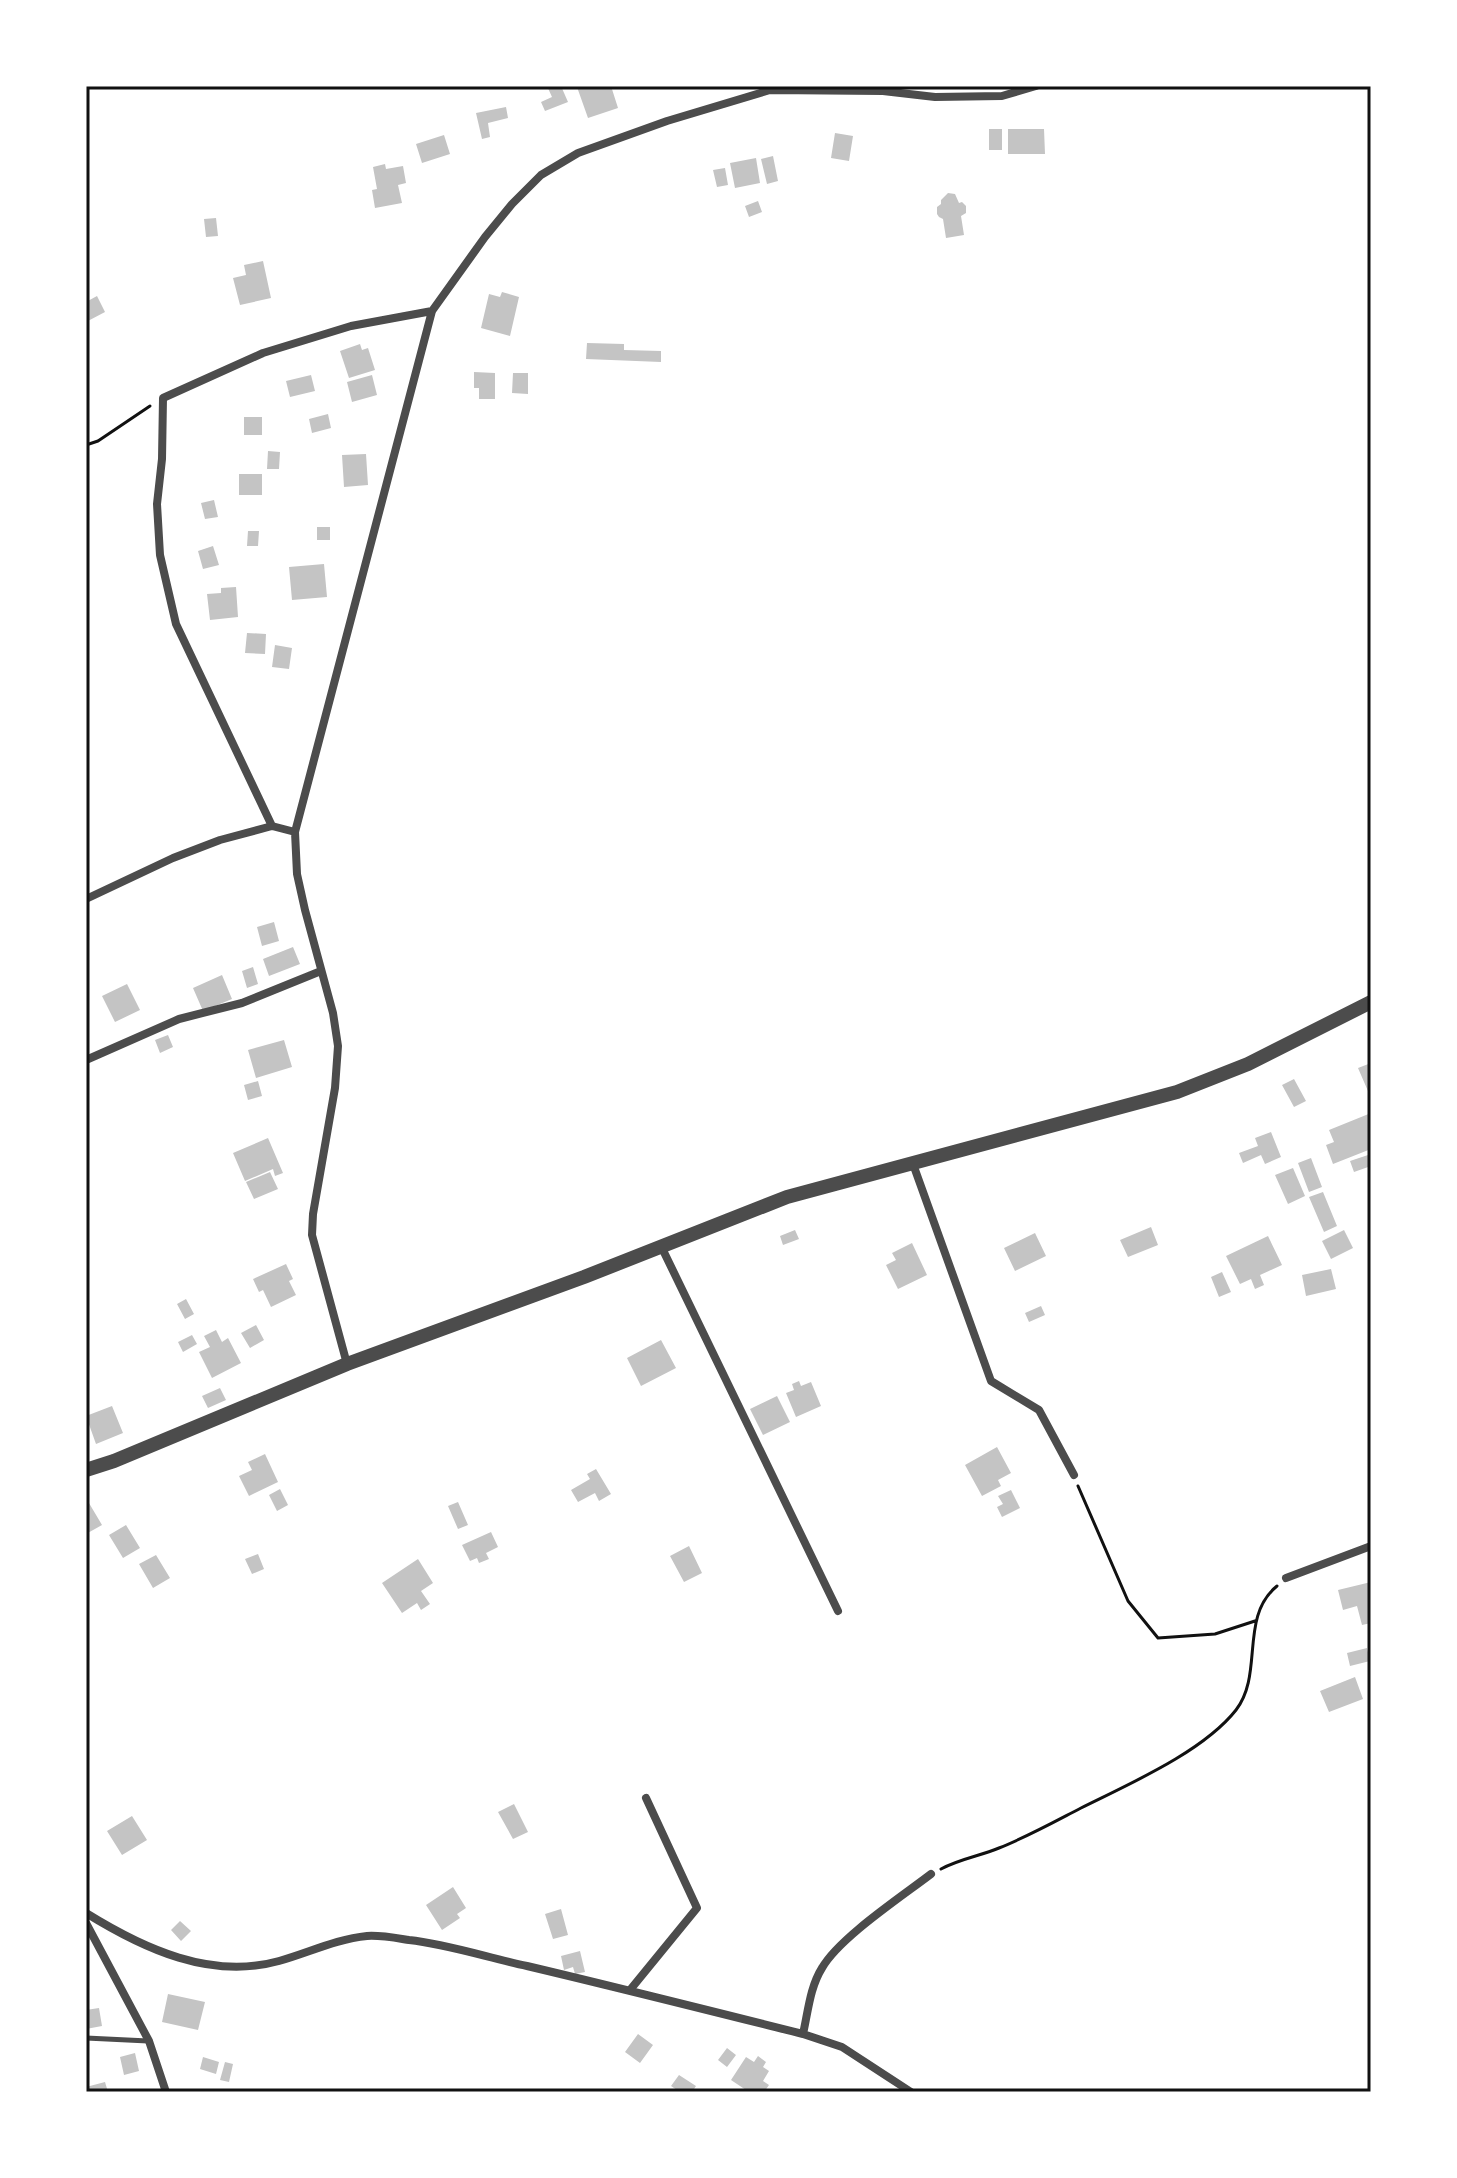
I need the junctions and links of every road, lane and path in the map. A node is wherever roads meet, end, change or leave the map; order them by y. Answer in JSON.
{"nodes":[{"id":1,"x":1036,"y":86,"type":"edge"},
{"id":2,"x":882,"y":88,"type":"edge"},
{"id":3,"x":432,"y":311,"type":"junction"},
{"id":4,"x":163,"y":398,"type":"junction"},
{"id":5,"x":86,"y":445,"type":"edge"},
{"id":6,"x":272,"y":826,"type":"junction"},
{"id":7,"x":295,"y":832,"type":"junction"},
{"id":8,"x":86,"y":899,"type":"edge"},
{"id":9,"x":321,"y":971,"type":"junction"},
{"id":10,"x":1371,"y":1002,"type":"edge"},
{"id":11,"x":86,"y":1060,"type":"edge"},
{"id":12,"x":913,"y":1164,"type":"junction"},
{"id":13,"x":661,"y":1246,"type":"junction"},
{"id":14,"x":347,"y":1364,"type":"junction"},
{"id":15,"x":86,"y":1470,"type":"edge"},
{"id":16,"x":1074,"y":1475,"type":"joint"},
{"id":17,"x":1371,"y":1546,"type":"edge"},
{"id":18,"x":1286,"y":1578,"type":"joint"},
{"id":19,"x":838,"y":1611,"type":"dead end"},
{"id":20,"x":1255,"y":1621,"type":"junction"},
{"id":21,"x":646,"y":1798,"type":"dead end"},
{"id":22,"x":931,"y":1874,"type":"joint"},
{"id":23,"x":86,"y":1913,"type":"edge"},
{"id":24,"x":87,"y":1925,"type":"edge"},
{"id":25,"x":630,"y":1990,"type":"junction"},
{"id":26,"x":803,"y":2034,"type":"junction"},
{"id":27,"x":86,"y":2038,"type":"edge"},
{"id":28,"x":149,"y":2041,"type":"junction"},
{"id":29,"x":166,"y":2092,"type":"edge"},
{"id":30,"x":911,"y":2092,"type":"edge"}],
"edges":[{"from":1,"to":2,"type":"street"},
{"from":2,"to":3,"type":"street"},
{"from":3,"to":4,"type":"street"},
{"from":3,"to":7,"type":"street"},
{"from":4,"to":5,"type":"path"},
{"from":4,"to":6,"type":"street"},
{"from":6,"to":7,"type":"street"},
{"from":6,"to":8,"type":"street"},
{"from":7,"to":9,"type":"street"},
{"from":9,"to":11,"type":"street"},
{"from":9,"to":14,"type":"street"},
{"from":10,"to":12,"type":"street"},
{"from":12,"to":13,"type":"street"},
{"from":12,"to":16,"type":"street"},
{"from":13,"to":14,"type":"street"},
{"from":13,"to":19,"type":"street"},
{"from":14,"to":15,"type":"street"},
{"from":16,"to":20,"type":"path"},
{"from":17,"to":18,"type":"street"},
{"from":18,"to":20,"type":"path"},
{"from":20,"to":22,"type":"path"},
{"from":21,"to":25,"type":"street"},
{"from":22,"to":26,"type":"street"},
{"from":23,"to":25,"type":"street"},
{"from":24,"to":28,"type":"street"},
{"from":25,"to":26,"type":"street"},
{"from":26,"to":30,"type":"street"},
{"from":27,"to":28,"type":"lane"},
{"from":28,"to":29,"type":"street"}]}
